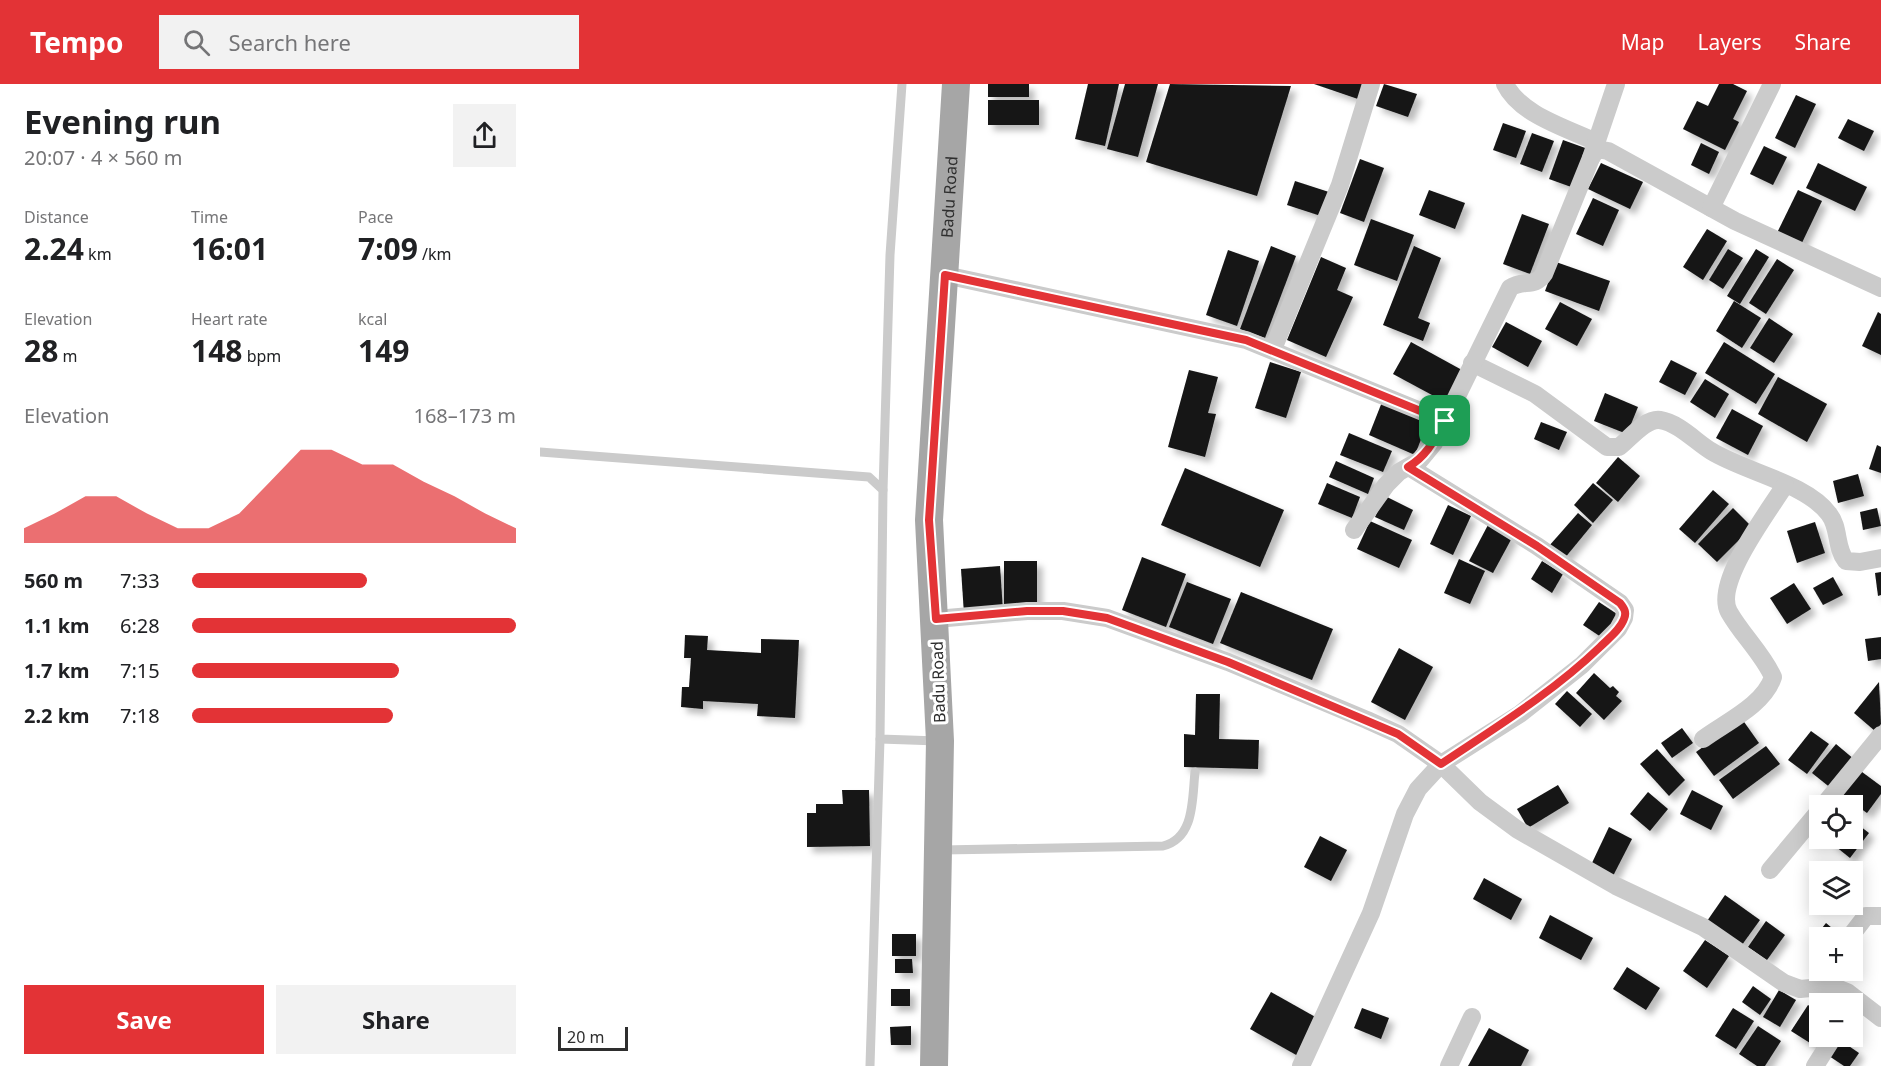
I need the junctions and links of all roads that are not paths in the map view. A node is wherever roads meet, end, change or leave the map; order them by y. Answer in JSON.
{"nodes":[{"id":1,"x":902,"y":84,"type":"edge"},
{"id":2,"x":956,"y":84,"type":"edge"},
{"id":3,"x":1371,"y":84,"type":"edge"},
{"id":4,"x":1505,"y":84,"type":"edge"},
{"id":5,"x":1616,"y":84,"type":"edge"},
{"id":6,"x":1772,"y":84,"type":"edge"},
{"id":7,"x":1593,"y":150,"type":"junction"},
{"id":8,"x":1711,"y":208,"type":"junction"},
{"id":9,"x":945,"y":275,"type":"junction"},
{"id":10,"x":1881,"y":288,"type":"edge"},
{"id":11,"x":1273,"y":349,"type":"junction"},
{"id":12,"x":1472,"y":363,"type":"junction"},
{"id":13,"x":1445,"y":421,"type":"junction"},
{"id":14,"x":540,"y":452,"type":"edge"},
{"id":15,"x":1408,"y":467,"type":"junction"},
{"id":16,"x":1785,"y":485,"type":"junction"},
{"id":17,"x":884,"y":490,"type":"junction"},
{"id":18,"x":1354,"y":530,"type":"dead end"},
{"id":19,"x":1881,"y":558,"type":"edge"},
{"id":20,"x":936,"y":619,"type":"junction"},
{"id":21,"x":1881,"y":735,"type":"edge"},
{"id":22,"x":880,"y":739,"type":"junction"},
{"id":23,"x":1703,"y":739,"type":"dead end"},
{"id":24,"x":940,"y":741,"type":"junction"},
{"id":25,"x":1441,"y":764,"type":"junction"},
{"id":26,"x":1195,"y":772,"type":"dead end"},
{"id":27,"x":1832,"y":795,"type":"edge"},
{"id":28,"x":1809,"y":823,"type":"edge"},
{"id":29,"x":938,"y":850,"type":"junction"},
{"id":30,"x":1770,"y":870,"type":"dead end"},
{"id":31,"x":1881,"y":916,"type":"edge"},
{"id":32,"x":1858,"y":927,"type":"edge"},
{"id":33,"x":1822,"y":981,"type":"edge"},
{"id":34,"x":1818,"y":988,"type":"junction"},
{"id":35,"x":1841,"y":993,"type":"edge"},
{"id":36,"x":1863,"y":1008,"type":"edge"},
{"id":37,"x":1472,"y":1017,"type":"dead end"},
{"id":38,"x":1881,"y":1018,"type":"edge"},
{"id":39,"x":1827,"y":1047,"type":"edge"},
{"id":40,"x":870,"y":1066,"type":"edge"},
{"id":41,"x":934,"y":1066,"type":"edge"},
{"id":42,"x":1301,"y":1066,"type":"edge"},
{"id":43,"x":1449,"y":1066,"type":"edge"},
{"id":44,"x":1815,"y":1066,"type":"edge"}],
"edges":[{"from":1,"to":17,"type":"lane"},
{"from":2,"to":9,"type":"main road","name":"Badu Road"},
{"from":3,"to":11,"type":"street"},
{"from":4,"to":7,"type":"street"},
{"from":5,"to":7,"type":"street"},
{"from":6,"to":8,"type":"street"},
{"from":7,"to":8,"type":"street"},
{"from":7,"to":12,"type":"street"},
{"from":8,"to":10,"type":"street"},
{"from":9,"to":11,"type":"street"},
{"from":9,"to":20,"type":"main road","name":"Badu Road"},
{"from":11,"to":13,"type":"street"},
{"from":12,"to":13,"type":"street"},
{"from":12,"to":16,"type":"street"},
{"from":13,"to":15,"type":"street"},
{"from":14,"to":17,"type":"lane"},
{"from":15,"to":18,"type":"street"},
{"from":15,"to":25,"type":"street"},
{"from":16,"to":19,"type":"street"},
{"from":16,"to":23,"type":"street"},
{"from":17,"to":22,"type":"lane"},
{"from":20,"to":24,"type":"main road","name":"Badu Road"},
{"from":20,"to":25,"type":"street"},
{"from":21,"to":27,"type":"street"},
{"from":22,"to":24,"type":"lane"},
{"from":22,"to":40,"type":"lane"},
{"from":24,"to":29,"type":"main road","name":"Badu Road"},
{"from":25,"to":34,"type":"street"},
{"from":25,"to":42,"type":"street"},
{"from":26,"to":29,"type":"lane"},
{"from":28,"to":30,"type":"street"},
{"from":29,"to":41,"type":"main road","name":"Badu Road"},
{"from":31,"to":32,"type":"street"},
{"from":33,"to":34,"type":"street"},
{"from":34,"to":35,"type":"street"},
{"from":36,"to":38,"type":"street"},
{"from":37,"to":43,"type":"street"},
{"from":39,"to":44,"type":"street"}]}
